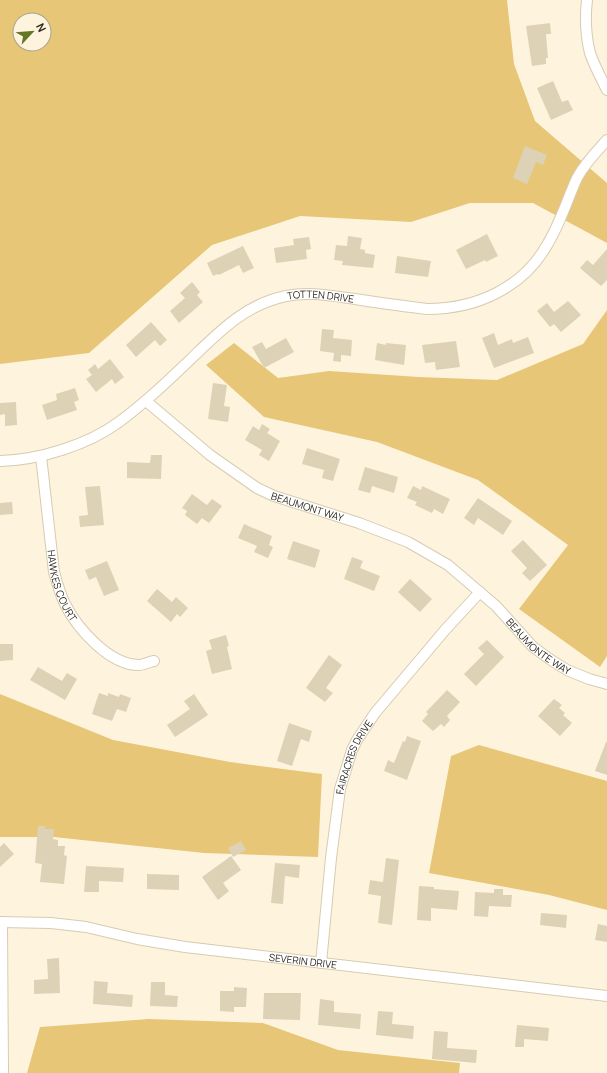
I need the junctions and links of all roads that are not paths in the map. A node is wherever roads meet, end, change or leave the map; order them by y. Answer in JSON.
{"nodes":[{"id":1,"x":587,"y":0,"type":"edge"},
{"id":2,"x":607,"y":90,"type":"edge"},
{"id":3,"x":607,"y":140,"type":"edge"},
{"id":4,"x":146,"y":401,"type":"junction"},
{"id":5,"x":41,"y":456,"type":"junction"},
{"id":6,"x":0,"y":461,"type":"edge"},
{"id":7,"x":480,"y":592,"type":"junction"},
{"id":8,"x":154,"y":661,"type":"dead end"},
{"id":9,"x":607,"y":684,"type":"edge"},
{"id":10,"x":1,"y":922,"type":"edge"},
{"id":11,"x":320,"y":963,"type":"junction"},
{"id":12,"x":607,"y":996,"type":"edge"},
{"id":13,"x":3,"y":1073,"type":"edge"}],
"edges":[{"from":1,"to":2,"type":"street"},
{"from":3,"to":4,"type":"street","name":"TOTTEN DRIVE"},
{"from":4,"to":5,"type":"street","name":"TOTTEN DRIVE"},
{"from":4,"to":7,"type":"street","name":"BEAUMONT WAY"},
{"from":5,"to":6,"type":"street","name":"TOTTEN DRIVE"},
{"from":5,"to":8,"type":"street","name":"HAWKES COURT"},
{"from":7,"to":9,"type":"street","name":"BEAUMONTE WAY"},
{"from":7,"to":11,"type":"street","name":"FAIRACRES DRIVE"},
{"from":10,"to":11,"type":"street","name":"SEVERIN DRIVE"},
{"from":10,"to":13,"type":"street"},
{"from":11,"to":12,"type":"street","name":"SEVERIN DRIVE"}]}
